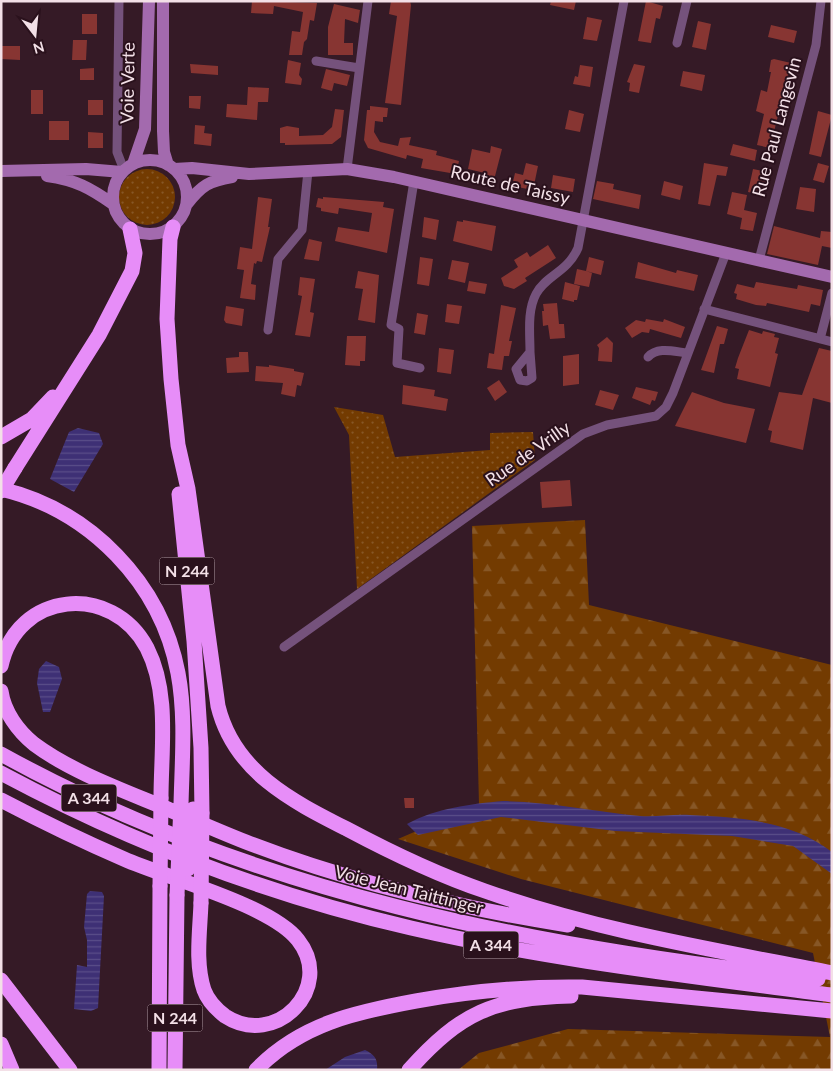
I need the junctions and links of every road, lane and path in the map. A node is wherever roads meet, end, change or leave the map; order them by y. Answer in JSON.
{"nodes":[{"id":1,"x":119,"y":1,"type":"edge"},
{"id":2,"x":148,"y":1,"type":"edge"},
{"id":3,"x":163,"y":1,"type":"edge"},
{"id":4,"x":368,"y":1,"type":"edge"},
{"id":5,"x":624,"y":1,"type":"edge"},
{"id":6,"x":687,"y":1,"type":"edge"},
{"id":7,"x":821,"y":1,"type":"edge"},
{"id":8,"x":677,"y":43,"type":"dead end"},
{"id":9,"x":316,"y":61,"type":"dead end"},
{"id":10,"x":359,"y":68,"type":"junction"},
{"id":11,"x":171,"y":167,"type":"junction"},
{"id":12,"x":126,"y":168,"type":"junction"},
{"id":13,"x":348,"y":169,"type":"junction"},
{"id":14,"x":1,"y":171,"type":"edge"},
{"id":15,"x":15,"y":171,"type":"junction"},
{"id":16,"x":308,"y":171,"type":"junction"},
{"id":17,"x":249,"y":174,"type":"junction"},
{"id":18,"x":414,"y":181,"type":"junction"},
{"id":19,"x":113,"y":204,"type":"junction"},
{"id":20,"x":187,"y":204,"type":"junction"},
{"id":21,"x":583,"y":220,"type":"junction"},
{"id":22,"x":173,"y":227,"type":"junction"},
{"id":23,"x":130,"y":229,"type":"junction"},
{"id":24,"x":726,"y":253,"type":"junction"},
{"id":25,"x":759,"y":260,"type":"junction"},
{"id":26,"x":832,"y":277,"type":"edge"},
{"id":27,"x":832,"y":293,"type":"edge"},
{"id":28,"x":704,"y":309,"type":"junction"},
{"id":29,"x":268,"y":330,"type":"dead end"},
{"id":30,"x":820,"y":339,"type":"junction"},
{"id":31,"x":832,"y":342,"type":"edge"},
{"id":32,"x":530,"y":352,"type":"dead end"},
{"id":33,"x":688,"y":353,"type":"junction"},
{"id":34,"x":648,"y":357,"type":"dead end"},
{"id":35,"x":420,"y":368,"type":"dead end"},
{"id":36,"x":74,"y":376,"type":"junction"},
{"id":37,"x":1,"y":437,"type":"edge"},
{"id":38,"x":178,"y":445,"type":"junction"},
{"id":39,"x":1,"y":490,"type":"edge"},
{"id":40,"x":284,"y":648,"type":"dead end"},
{"id":41,"x":1,"y":666,"type":"edge"},
{"id":42,"x":1,"y":690,"type":"edge"},
{"id":43,"x":1,"y":754,"type":"edge"},
{"id":44,"x":1,"y":773,"type":"edge"},
{"id":45,"x":1,"y":800,"type":"edge"},
{"id":46,"x":192,"y":809,"type":"junction"},
{"id":47,"x":188,"y":899,"type":"junction"},
{"id":48,"x":675,"y":942,"type":"junction"},
{"id":49,"x":832,"y":973,"type":"edge"},
{"id":50,"x":1,"y":980,"type":"edge"},
{"id":51,"x":832,"y":981,"type":"edge"},
{"id":52,"x":832,"y":995,"type":"edge"},
{"id":53,"x":678,"y":998,"type":"junction"},
{"id":54,"x":832,"y":1011,"type":"edge"},
{"id":55,"x":1,"y":1044,"type":"edge"},
{"id":56,"x":12,"y":1070,"type":"edge"},
{"id":57,"x":70,"y":1070,"type":"edge"},
{"id":58,"x":159,"y":1070,"type":"edge"},
{"id":59,"x":175,"y":1070,"type":"edge"},
{"id":60,"x":256,"y":1070,"type":"edge"},
{"id":61,"x":409,"y":1070,"type":"edge"}],
"edges":[{"from":1,"to":12,"type":"street"},
{"from":2,"to":12,"type":"street","name":"Voie Verte"},
{"from":3,"to":11,"type":"street","name":"Voie Verte"},
{"from":4,"to":10,"type":"street"},
{"from":5,"to":21,"type":"street"},
{"from":6,"to":8,"type":"street"},
{"from":7,"to":25,"type":"street","name":"Rue Paul Langevin"},
{"from":9,"to":10,"type":"street"},
{"from":10,"to":13,"type":"street"},
{"from":11,"to":12,"type":"street"},
{"from":11,"to":17,"type":"street","name":"Route de Taissy"},
{"from":11,"to":20,"type":"street"},
{"from":12,"to":15,"type":"street"},
{"from":12,"to":19,"type":"street"},
{"from":13,"to":16,"type":"street","name":"Route de Taissy"},
{"from":13,"to":18,"type":"street","name":"Route de Taissy"},
{"from":14,"to":15,"type":"street"},
{"from":15,"to":19,"type":"street"},
{"from":16,"to":17,"type":"street","name":"Route de Taissy"},
{"from":16,"to":29,"type":"street"},
{"from":17,"to":20,"type":"street","name":"Route de Taissy"},
{"from":18,"to":21,"type":"street","name":"Route de Taissy"},
{"from":18,"to":35,"type":"street"},
{"from":19,"to":23,"type":"street"},
{"from":20,"to":22,"type":"street"},
{"from":21,"to":24,"type":"street","name":"Route de Taissy"},
{"from":21,"to":32,"type":"street"},
{"from":22,"to":23,"type":"street"},
{"from":22,"to":38,"type":"highway","number":"N 244"},
{"from":23,"to":36,"type":"highway"},
{"from":24,"to":25,"type":"street","name":"Route de Taissy"},
{"from":24,"to":28,"type":"street","name":"Rue de Vrilly"},
{"from":25,"to":26,"type":"street","name":"Route de Taissy"},
{"from":27,"to":30,"type":"street"},
{"from":28,"to":30,"type":"street"},
{"from":28,"to":33,"type":"street","name":"Rue de Vrilly"},
{"from":30,"to":31,"type":"street"},
{"from":33,"to":34,"type":"street"},
{"from":33,"to":40,"type":"street","name":"Rue de Vrilly"},
{"from":36,"to":37,"type":"highway"},
{"from":36,"to":39,"type":"highway","bridge":true},
{"from":38,"to":46,"type":"highway","number":"N 244"},
{"from":38,"to":48,"type":"highway"},
{"from":39,"to":46,"type":"highway"},
{"from":41,"to":58,"type":"highway","bridge":true},
{"from":42,"to":48,"type":"highway"},
{"from":43,"to":51,"type":"highway","name":"Voie Jean Taittinger","number":"A 344"},
{"from":44,"to":52,"type":"highway","name":"Voie Jean Taittinger","number":"A 344"},
{"from":45,"to":47,"type":"highway"},
{"from":46,"to":47,"type":"highway","bridge":true},
{"from":46,"to":47,"type":"highway","bridge":true},
{"from":47,"to":59,"type":"highway","number":"N 244"},
{"from":48,"to":49,"type":"highway"},
{"from":50,"to":57,"type":"highway"},
{"from":53,"to":54,"type":"highway"},
{"from":53,"to":60,"type":"highway"},
{"from":53,"to":61,"type":"highway"},
{"from":55,"to":56,"type":"highway"}]}
